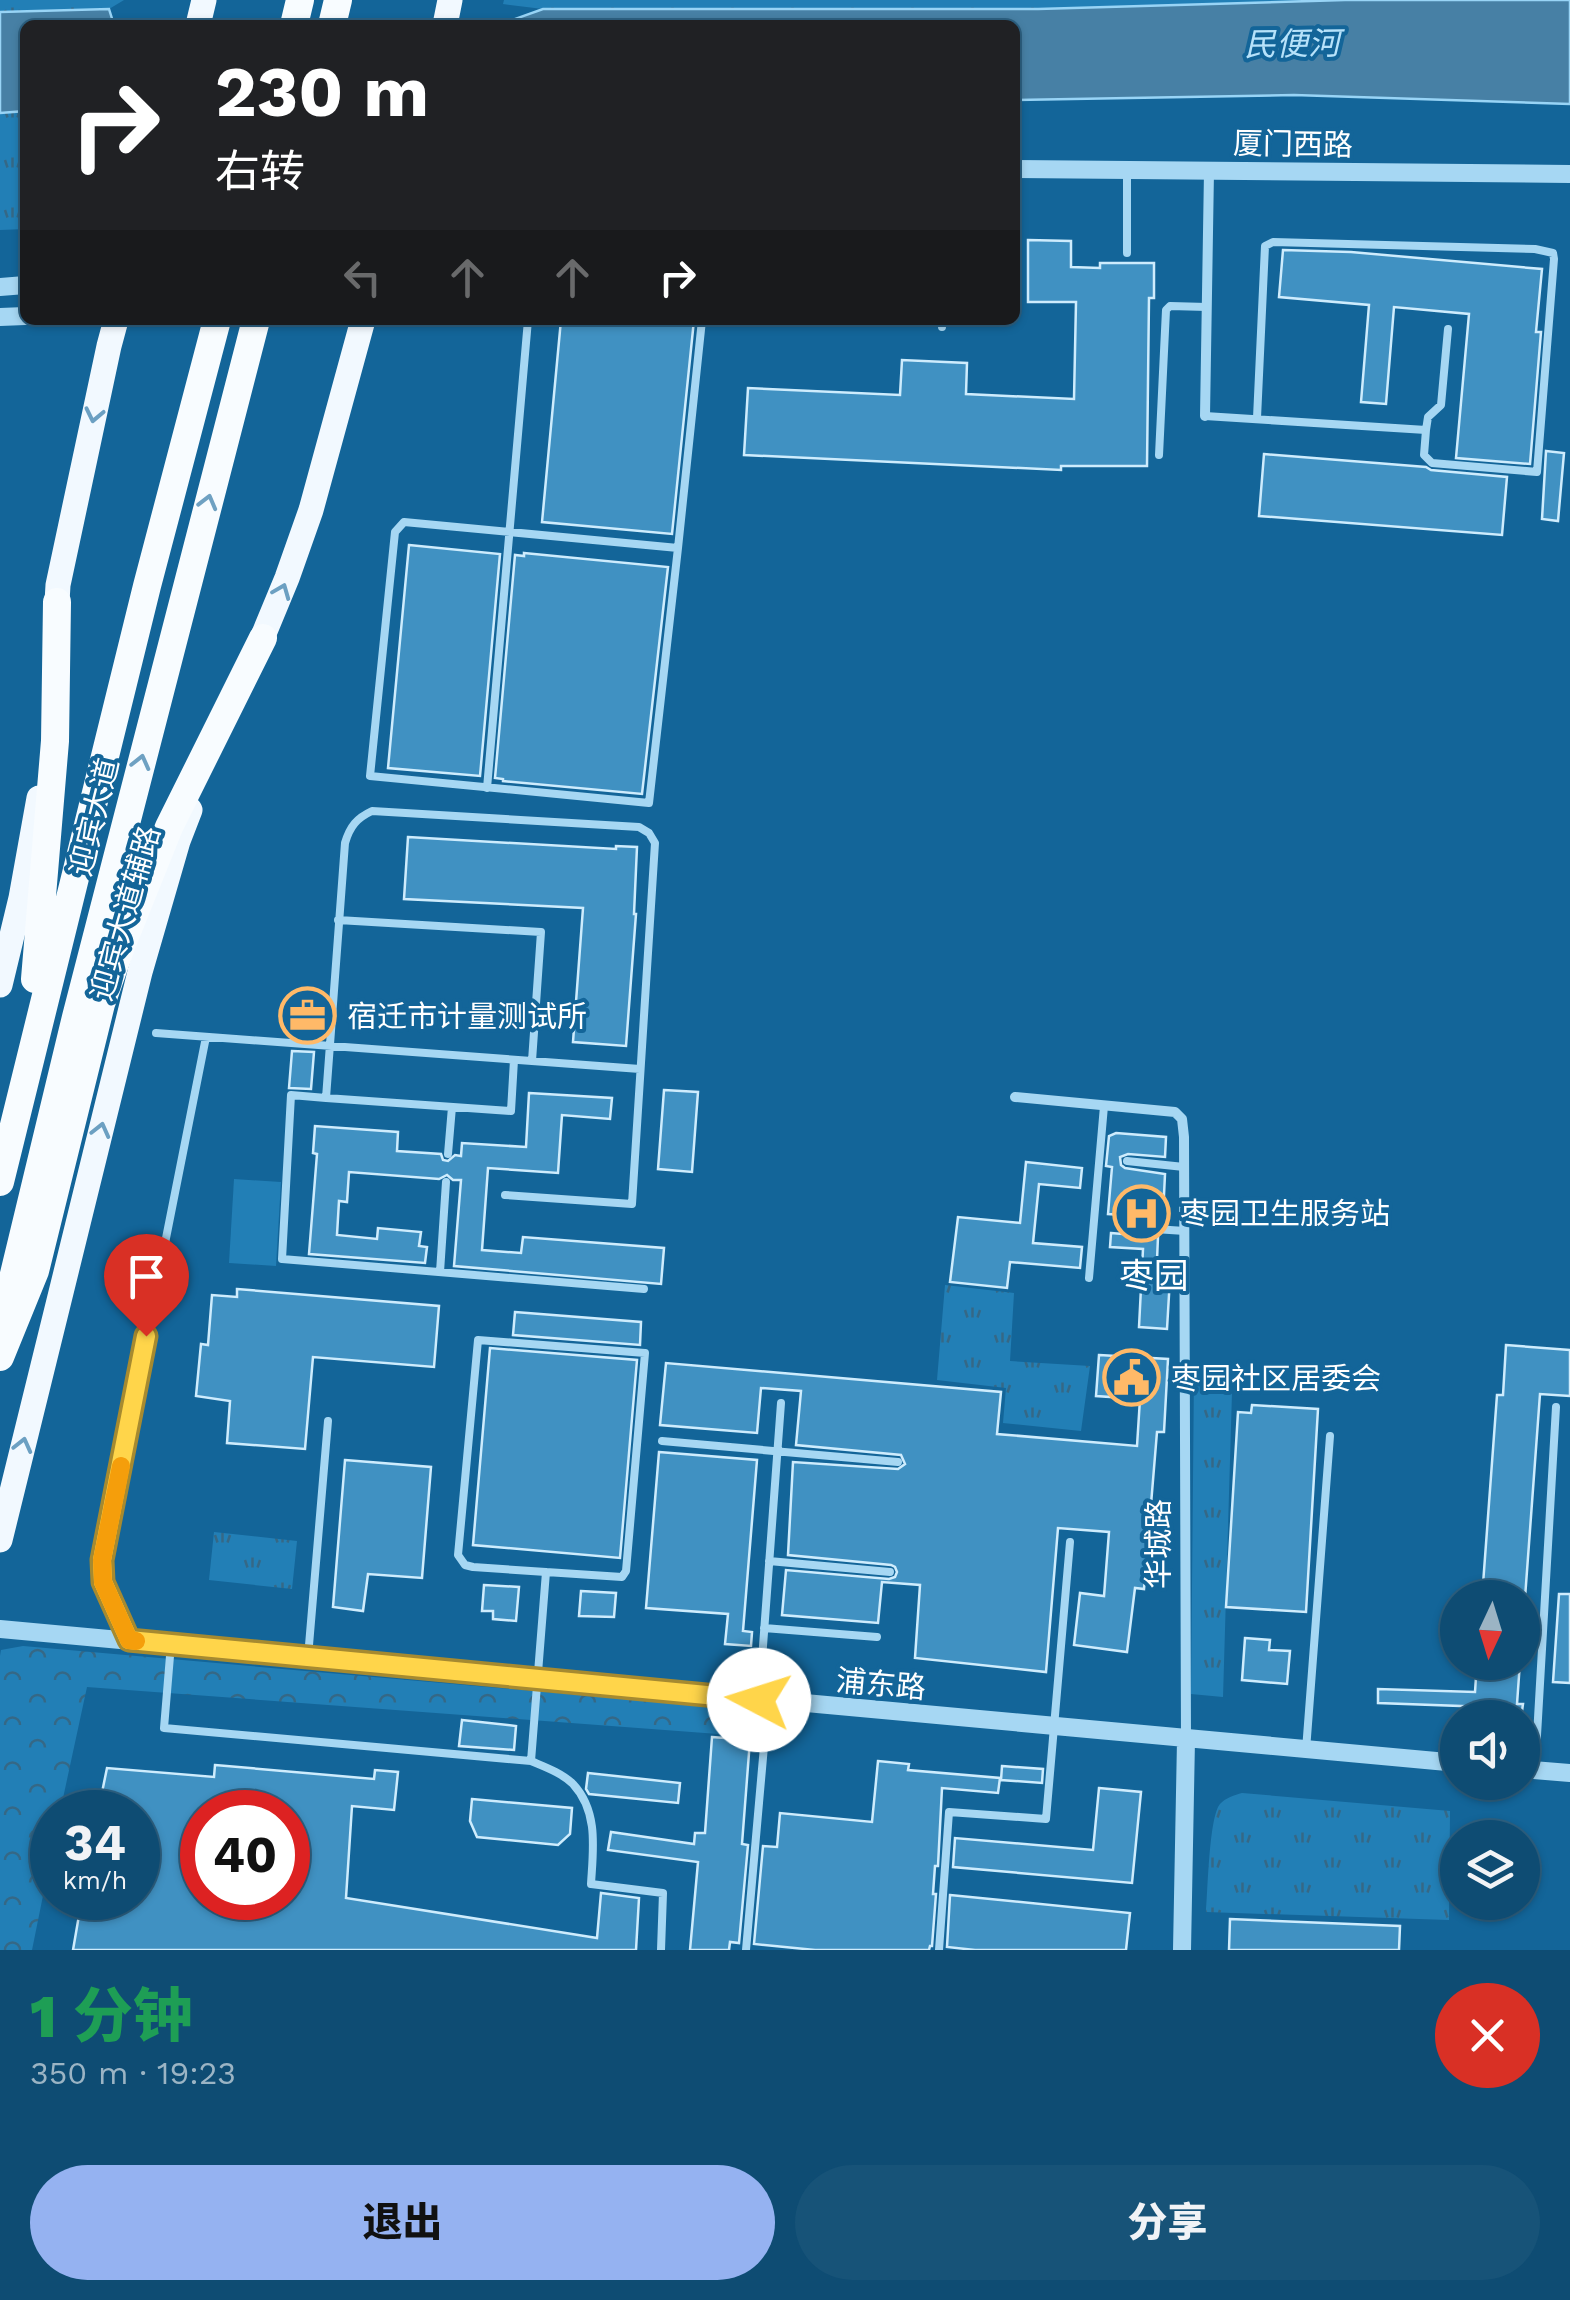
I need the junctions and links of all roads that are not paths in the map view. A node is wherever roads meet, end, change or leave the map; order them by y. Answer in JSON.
{"nodes":[{"id":1,"x":1020,"y":169,"type":"edge"},
{"id":2,"x":1127,"y":170,"type":"junction"},
{"id":3,"x":1209,"y":170,"type":"junction"},
{"id":4,"x":1570,"y":174,"type":"edge"},
{"id":5,"x":1127,"y":253,"type":"dead end"},
{"id":6,"x":1208,"y":306,"type":"junction"},
{"id":7,"x":114,"y":325,"type":"edge"},
{"id":8,"x":215,"y":325,"type":"edge"},
{"id":9,"x":255,"y":325,"type":"edge"},
{"id":10,"x":363,"y":325,"type":"edge"},
{"id":11,"x":528,"y":325,"type":"edge"},
{"id":12,"x":701,"y":325,"type":"edge"},
{"id":13,"x":1448,"y":330,"type":"dead end"},
{"id":14,"x":1205,"y":416,"type":"joint"},
{"id":15,"x":1257,"y":418,"type":"junction"},
{"id":16,"x":1426,"y":430,"type":"junction"},
{"id":17,"x":1159,"y":456,"type":"dead end"},
{"id":18,"x":510,"y":530,"type":"junction"},
{"id":19,"x":678,"y":548,"type":"junction"},
{"id":20,"x":57,"y":602,"type":"junction"},
{"id":21,"x":262,"y":638,"type":"junction"},
{"id":22,"x":487,"y":788,"type":"junction"},
{"id":23,"x":338,"y":920,"type":"junction"},
{"id":24,"x":0,"y":985,"type":"edge"},
{"id":25,"x":156,"y":1033,"type":"dead end"},
{"id":26,"x":206,"y":1037,"type":"junction"},
{"id":27,"x":330,"y":1047,"type":"junction"},
{"id":28,"x":514,"y":1060,"type":"junction"},
{"id":29,"x":532,"y":1061,"type":"junction"},
{"id":30,"x":640,"y":1068,"type":"junction"},
{"id":31,"x":1015,"y":1097,"type":"dead end"},
{"id":32,"x":21,"y":1098,"type":"junction"},
{"id":33,"x":326,"y":1098,"type":"junction"},
{"id":34,"x":452,"y":1106,"type":"junction"},
{"id":35,"x":1104,"y":1106,"type":"junction"},
{"id":36,"x":448,"y":1154,"type":"dead end"},
{"id":37,"x":1127,"y":1161,"type":"dead end"},
{"id":38,"x":1184,"y":1167,"type":"junction"},
{"id":39,"x":0,"y":1182,"type":"edge"},
{"id":40,"x":446,"y":1182,"type":"dead end"},
{"id":41,"x":505,"y":1196,"type":"dead end"},
{"id":42,"x":1124,"y":1226,"type":"dead end"},
{"id":43,"x":1185,"y":1232,"type":"junction"},
{"id":44,"x":440,"y":1272,"type":"junction"},
{"id":45,"x":1089,"y":1278,"type":"dead end"},
{"id":46,"x":644,"y":1289,"type":"dead end"},
{"id":47,"x":0,"y":1332,"type":"edge"},
{"id":48,"x":0,"y":1358,"type":"edge"},
{"id":49,"x":782,"y":1402,"type":"dead end"},
{"id":50,"x":1556,"y":1407,"type":"dead end"},
{"id":51,"x":328,"y":1422,"type":"dead end"},
{"id":52,"x":1330,"y":1436,"type":"dead end"},
{"id":53,"x":662,"y":1441,"type":"dead end"},
{"id":54,"x":778,"y":1451,"type":"junction"},
{"id":55,"x":898,"y":1462,"type":"dead end"},
{"id":56,"x":0,"y":1540,"type":"edge"},
{"id":57,"x":1070,"y":1542,"type":"dead end"},
{"id":58,"x":769,"y":1561,"type":"junction"},
{"id":59,"x":546,"y":1572,"type":"junction"},
{"id":60,"x":890,"y":1572,"type":"dead end"},
{"id":61,"x":0,"y":1628,"type":"edge"},
{"id":62,"x":764,"y":1628,"type":"junction"},
{"id":63,"x":877,"y":1637,"type":"dead end"},
{"id":64,"x":129,"y":1640,"type":"junction"},
{"id":65,"x":171,"y":1644,"type":"junction"},
{"id":66,"x":308,"y":1657,"type":"junction"},
{"id":67,"x":538,"y":1679,"type":"junction"},
{"id":68,"x":764,"y":1700,"type":"junction"},
{"id":69,"x":1533,"y":1700,"type":"edge"},
{"id":70,"x":1054,"y":1728,"type":"junction"},
{"id":71,"x":1186,"y":1740,"type":"junction"},
{"id":72,"x":1306,"y":1750,"type":"junction"},
{"id":73,"x":531,"y":1760,"type":"junction"},
{"id":74,"x":1440,"y":1761,"type":"edge"},
{"id":75,"x":1540,"y":1770,"type":"edge"},
{"id":76,"x":1570,"y":1773,"type":"edge"},
{"id":77,"x":661,"y":1950,"type":"edge"},
{"id":78,"x":746,"y":1950,"type":"edge"},
{"id":79,"x":940,"y":1950,"type":"edge"},
{"id":80,"x":1182,"y":1950,"type":"edge"}],
"edges":[{"from":1,"to":2,"type":"street","name":"厦门西路"},
{"from":2,"to":3,"type":"street","name":"厦门西路"},
{"from":2,"to":5,"type":"lane"},
{"from":3,"to":4,"type":"street","name":"厦门西路"},
{"from":3,"to":6,"type":"street"},
{"from":6,"to":14,"type":"street"},
{"from":6,"to":17,"type":"lane"},
{"from":7,"to":20,"type":"main road","one_way":true},
{"from":8,"to":32,"type":"highway","name":"迎宾大道"},
{"from":47,"to":9,"type":"highway","name":"迎宾大道","one_way":true},
{"from":21,"to":10,"type":"main road","name":"迎宾大道辅路","one_way":true},
{"from":11,"to":18,"type":"lane"},
{"from":12,"to":19,"type":"lane"},
{"from":13,"to":16,"type":"lane"},
{"from":14,"to":15,"type":"lane"},
{"from":15,"to":16,"type":"lane"},
{"from":15,"to":16,"type":"lane"},
{"from":18,"to":19,"type":"lane"},
{"from":18,"to":22,"type":"lane"},
{"from":18,"to":22,"type":"lane"},
{"from":19,"to":22,"type":"lane"},
{"from":20,"to":24,"type":"main road"},
{"from":20,"to":32,"type":"highway"},
{"from":21,"to":48,"type":"highway"},
{"from":56,"to":21,"type":"main road","name":"迎宾大道辅路","one_way":true},
{"from":23,"to":27,"type":"lane"},
{"from":23,"to":29,"type":"lane"},
{"from":23,"to":30,"type":"lane"},
{"from":25,"to":26,"type":"lane"},
{"from":26,"to":27,"type":"lane"},
{"from":26,"to":64,"type":"lane"},
{"from":27,"to":28,"type":"lane"},
{"from":27,"to":33,"type":"lane"},
{"from":28,"to":29,"type":"lane"},
{"from":28,"to":34,"type":"lane"},
{"from":29,"to":30,"type":"lane"},
{"from":30,"to":41,"type":"lane"},
{"from":31,"to":35,"type":"street"},
{"from":32,"to":39,"type":"highway","name":"迎宾大道"},
{"from":33,"to":34,"type":"lane"},
{"from":33,"to":44,"type":"lane"},
{"from":34,"to":36,"type":"lane"},
{"from":35,"to":38,"type":"street","name":"华城路"},
{"from":35,"to":45,"type":"lane"},
{"from":37,"to":38,"type":"lane"},
{"from":38,"to":43,"type":"street","name":"华城路"},
{"from":40,"to":44,"type":"lane"},
{"from":42,"to":43,"type":"lane"},
{"from":43,"to":71,"type":"street","name":"华城路"},
{"from":44,"to":46,"type":"lane"},
{"from":49,"to":54,"type":"lane"},
{"from":50,"to":69,"type":"lane"},
{"from":51,"to":66,"type":"lane"},
{"from":52,"to":72,"type":"lane"},
{"from":53,"to":54,"type":"lane"},
{"from":54,"to":55,"type":"lane"},
{"from":54,"to":58,"type":"lane"},
{"from":57,"to":70,"type":"lane"},
{"from":58,"to":60,"type":"lane"},
{"from":58,"to":62,"type":"lane"},
{"from":59,"to":59,"type":"lane"},
{"from":59,"to":67,"type":"lane"},
{"from":61,"to":64,"type":"street","name":"浦东路"},
{"from":62,"to":63,"type":"lane"},
{"from":62,"to":68,"type":"lane"},
{"from":64,"to":65,"type":"street","name":"浦东路"},
{"from":65,"to":66,"type":"street","name":"浦东路"},
{"from":65,"to":73,"type":"lane"},
{"from":66,"to":67,"type":"street","name":"浦东路"},
{"from":67,"to":68,"type":"street","name":"浦东路"},
{"from":67,"to":73,"type":"lane"},
{"from":68,"to":70,"type":"street","name":"浦东路"},
{"from":68,"to":78,"type":"lane"},
{"from":70,"to":71,"type":"street","name":"浦东路"},
{"from":70,"to":79,"type":"lane"},
{"from":71,"to":72,"type":"street","name":"浦东路"},
{"from":71,"to":80,"type":"street","name":"华城路"},
{"from":72,"to":74,"type":"street","name":"浦东路"},
{"from":73,"to":77,"type":"lane"},
{"from":75,"to":76,"type":"street"}]}
